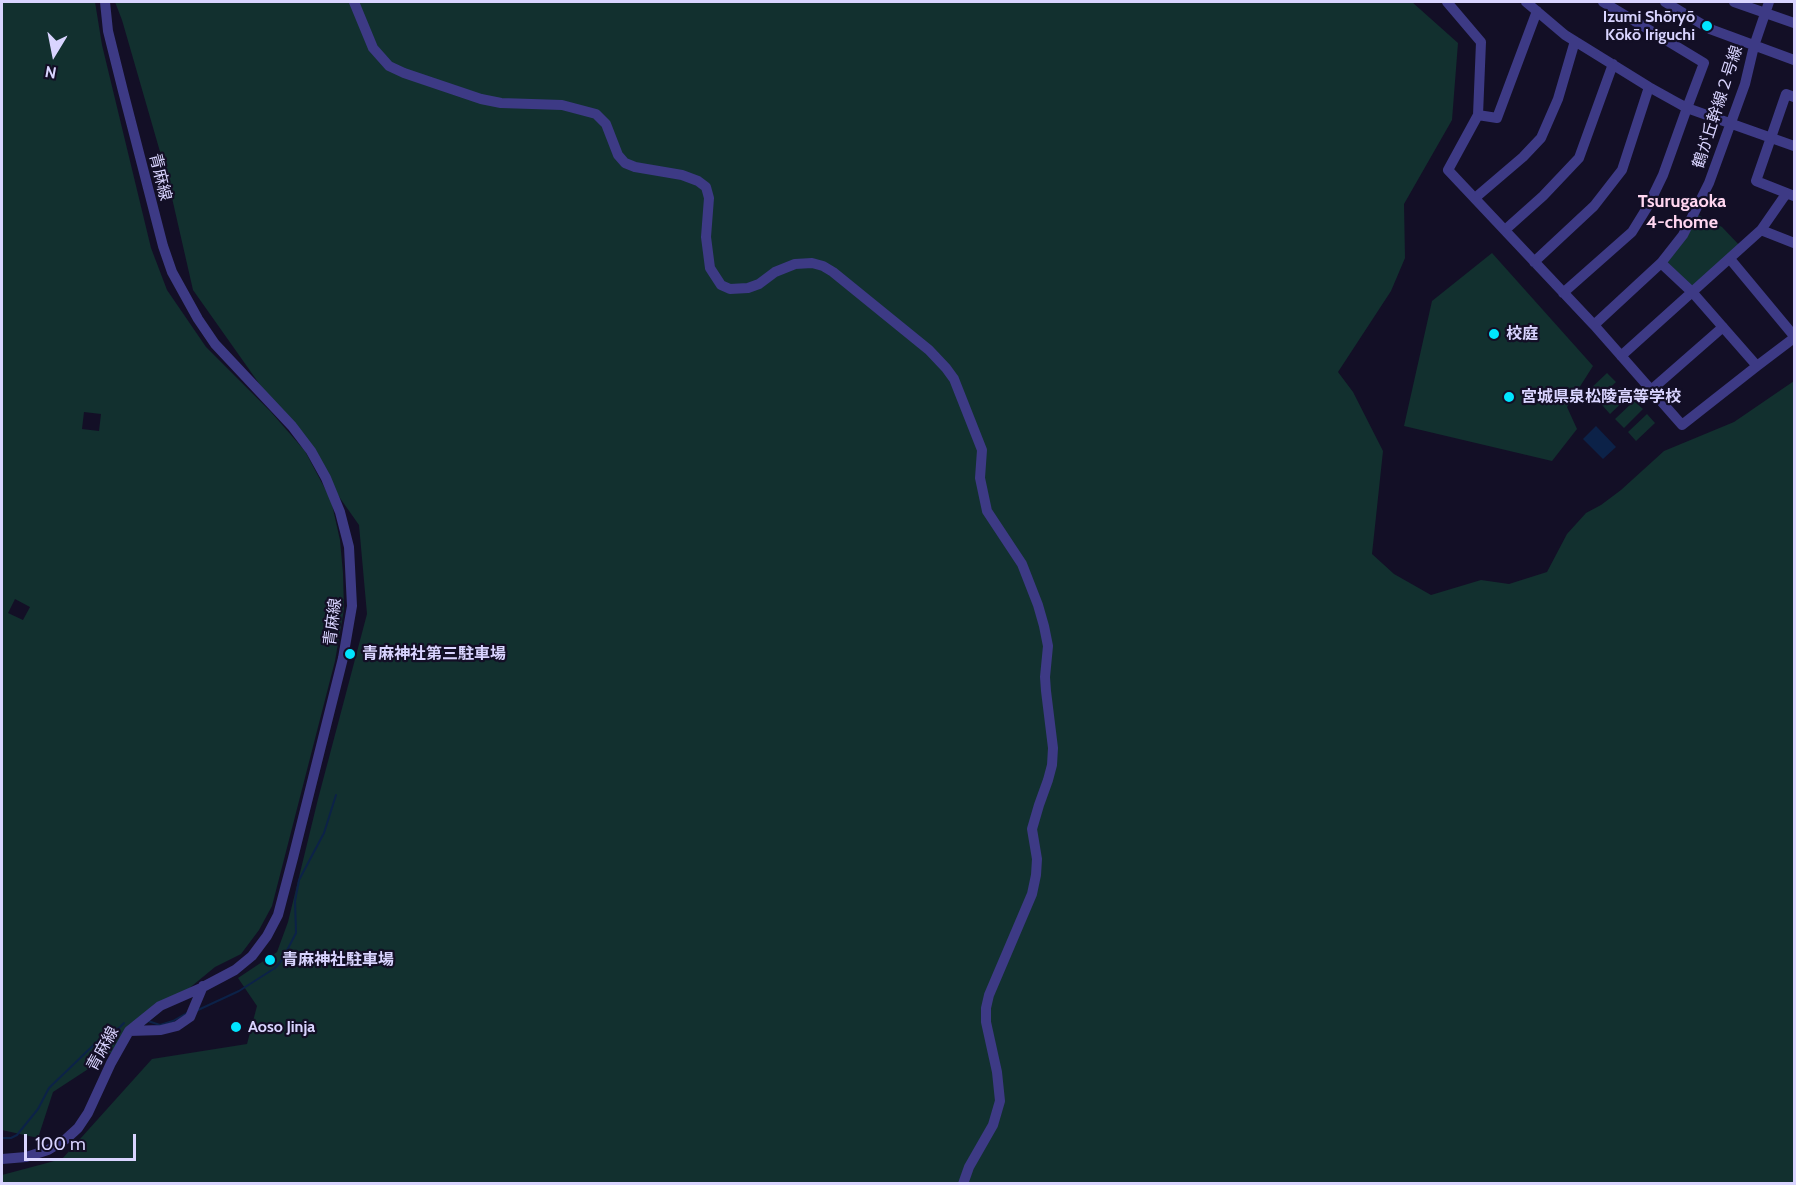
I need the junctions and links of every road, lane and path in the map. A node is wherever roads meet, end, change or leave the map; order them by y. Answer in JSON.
{"nodes":[{"id":1,"x":105,"y":2,"type":"edge"},
{"id":2,"x":354,"y":2,"type":"edge"},
{"id":3,"x":1447,"y":2,"type":"edge"},
{"id":4,"x":1526,"y":2,"type":"edge"},
{"id":5,"x":1603,"y":2,"type":"edge"},
{"id":6,"x":1665,"y":2,"type":"edge"},
{"id":7,"x":1734,"y":2,"type":"edge"},
{"id":8,"x":1769,"y":2,"type":"edge"},
{"id":9,"x":1537,"y":11,"type":"junction"},
{"id":10,"x":1765,"y":14,"type":"junction"},
{"id":11,"x":1794,"y":23,"type":"edge"},
{"id":12,"x":1575,"y":41,"type":"junction"},
{"id":13,"x":1754,"y":46,"type":"junction"},
{"id":14,"x":1794,"y":60,"type":"edge"},
{"id":15,"x":1613,"y":64,"type":"junction"},
{"id":16,"x":1649,"y":87,"type":"junction"},
{"id":17,"x":1794,"y":97,"type":"edge"},
{"id":18,"x":1687,"y":108,"type":"junction"},
{"id":19,"x":1478,"y":115,"type":"junction"},
{"id":20,"x":1730,"y":123,"type":"junction"},
{"id":21,"x":1771,"y":138,"type":"junction"},
{"id":22,"x":1794,"y":146,"type":"edge"},
{"id":23,"x":1790,"y":195,"type":"edge"},
{"id":24,"x":1475,"y":198,"type":"junction"},
{"id":25,"x":1505,"y":230,"type":"junction"},
{"id":26,"x":1761,"y":230,"type":"junction"},
{"id":27,"x":1794,"y":243,"type":"edge"},
{"id":28,"x":1730,"y":259,"type":"junction"},
{"id":29,"x":1534,"y":262,"type":"junction"},
{"id":30,"x":1662,"y":263,"type":"junction"},
{"id":31,"x":1563,"y":293,"type":"junction"},
{"id":32,"x":1693,"y":293,"type":"junction"},
{"id":33,"x":1594,"y":325,"type":"junction"},
{"id":34,"x":1723,"y":327,"type":"junction"},
{"id":35,"x":1794,"y":337,"type":"edge"},
{"id":36,"x":1621,"y":356,"type":"junction"},
{"id":37,"x":1757,"y":366,"type":"junction"},
{"id":38,"x":1651,"y":390,"type":"junction"},
{"id":39,"x":203,"y":986,"type":"junction"},
{"id":40,"x":129,"y":1031,"type":"junction"},
{"id":41,"x":2,"y":1160,"type":"edge"},
{"id":42,"x":963,"y":1184,"type":"edge"}],
"edges":[{"from":1,"to":39,"type":"street","name":"青麻線"},
{"from":2,"to":42,"type":"street"},
{"from":3,"to":19,"type":"street"},
{"from":4,"to":9,"type":"street"},
{"from":5,"to":18,"type":"street"},
{"from":6,"to":13,"type":"street"},
{"from":7,"to":10,"type":"street"},
{"from":8,"to":10,"type":"street","name":"鶴が丘幹線２号線"},
{"from":9,"to":12,"type":"street"},
{"from":9,"to":19,"type":"street"},
{"from":10,"to":11,"type":"street"},
{"from":10,"to":13,"type":"street","name":"鶴が丘幹線２号線"},
{"from":12,"to":15,"type":"street"},
{"from":12,"to":24,"type":"street"},
{"from":13,"to":14,"type":"street"},
{"from":13,"to":20,"type":"street","name":"鶴が丘幹線２号線"},
{"from":15,"to":16,"type":"street"},
{"from":15,"to":25,"type":"street"},
{"from":16,"to":18,"type":"street"},
{"from":16,"to":29,"type":"street"},
{"from":17,"to":21,"type":"street"},
{"from":18,"to":20,"type":"street"},
{"from":18,"to":31,"type":"street"},
{"from":19,"to":24,"type":"street"},
{"from":20,"to":21,"type":"street"},
{"from":20,"to":30,"type":"street","name":"鶴が丘幹線２号線"},
{"from":21,"to":22,"type":"street"},
{"from":21,"to":23,"type":"street"},
{"from":23,"to":26,"type":"street"},
{"from":24,"to":25,"type":"street"},
{"from":25,"to":29,"type":"street"},
{"from":26,"to":27,"type":"street"},
{"from":26,"to":28,"type":"street"},
{"from":28,"to":32,"type":"street"},
{"from":28,"to":35,"type":"street"},
{"from":29,"to":31,"type":"street"},
{"from":30,"to":32,"type":"street"},
{"from":30,"to":33,"type":"street","name":"鶴が丘幹線２号線"},
{"from":31,"to":33,"type":"street"},
{"from":32,"to":34,"type":"street"},
{"from":32,"to":36,"type":"street"},
{"from":33,"to":36,"type":"street"},
{"from":34,"to":37,"type":"street"},
{"from":34,"to":38,"type":"street"},
{"from":35,"to":37,"type":"street"},
{"from":36,"to":38,"type":"street"},
{"from":37,"to":38,"type":"street"},
{"from":39,"to":40,"type":"street","name":"青麻線"},
{"from":39,"to":40,"type":"street"},
{"from":40,"to":41,"type":"street","name":"青麻線"}]}
